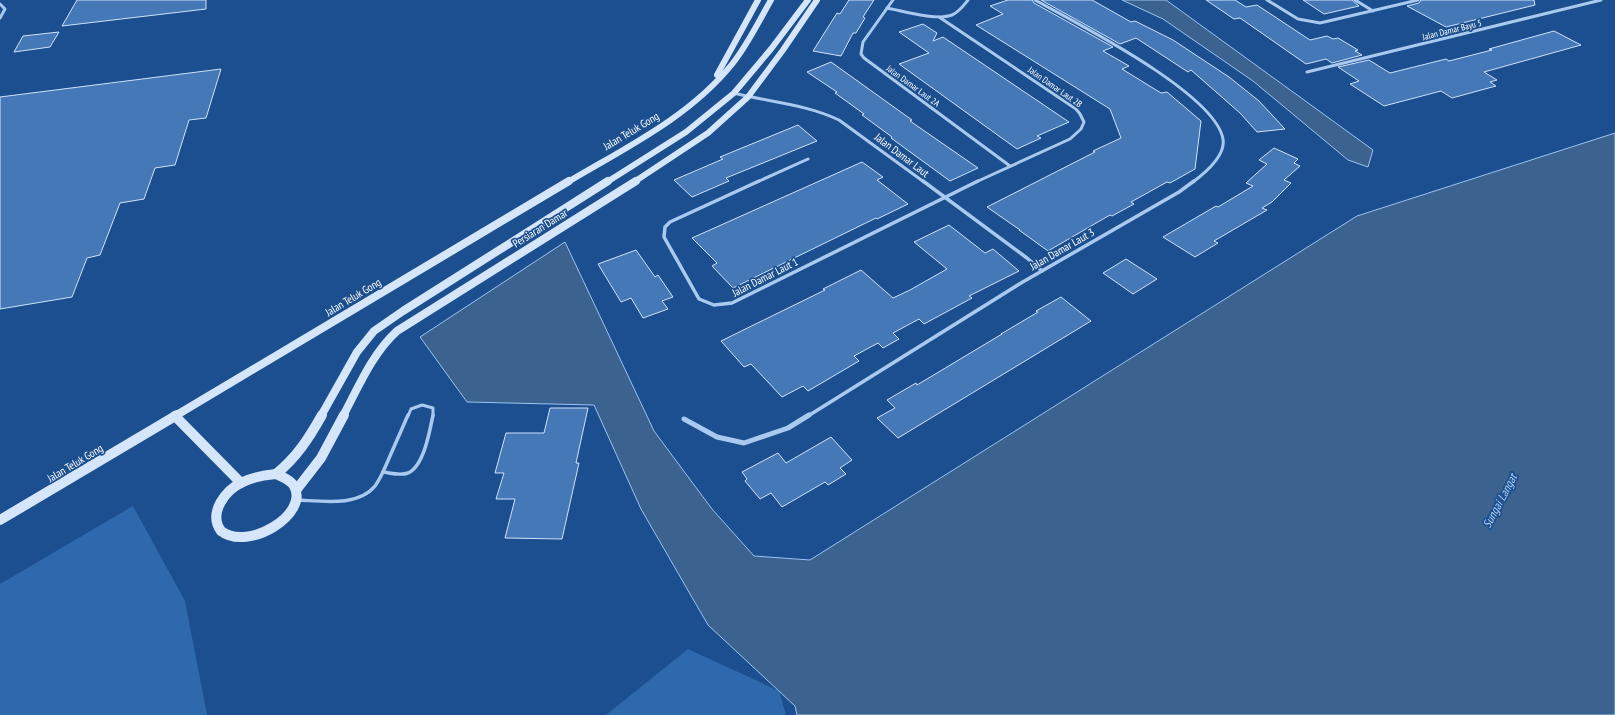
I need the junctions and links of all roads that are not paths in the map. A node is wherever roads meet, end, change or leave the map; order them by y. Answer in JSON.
{"nodes":[{"id":1,"x":758,"y":0,"type":"edge"},
{"id":2,"x":771,"y":0,"type":"edge"},
{"id":3,"x":808,"y":0,"type":"edge"},
{"id":4,"x":817,"y":0,"type":"edge"},
{"id":5,"x":893,"y":0,"type":"edge"},
{"id":6,"x":968,"y":0,"type":"edge"},
{"id":7,"x":1035,"y":0,"type":"edge"},
{"id":8,"x":1267,"y":0,"type":"edge"},
{"id":9,"x":1355,"y":0,"type":"edge"},
{"id":10,"x":1418,"y":0,"type":"edge"},
{"id":11,"x":1601,"y":0,"type":"edge"},
{"id":12,"x":0,"y":4,"type":"edge"},
{"id":13,"x":887,"y":8,"type":"junction"},
{"id":14,"x":1373,"y":11,"type":"junction"},
{"id":15,"x":939,"y":17,"type":"junction"},
{"id":16,"x":0,"y":18,"type":"edge"},
{"id":17,"x":1307,"y":72,"type":"dead end"},
{"id":18,"x":712,"y":85,"type":"junction"},
{"id":19,"x":734,"y":93,"type":"junction"},
{"id":20,"x":748,"y":97,"type":"junction"},
{"id":21,"x":808,"y":159,"type":"dead end"},
{"id":22,"x":1010,"y":166,"type":"junction"},
{"id":23,"x":944,"y":197,"type":"junction"},
{"id":24,"x":1042,"y":271,"type":"junction"},
{"id":25,"x":175,"y":416,"type":"junction"},
{"id":26,"x":684,"y":419,"type":"dead end"},
{"id":27,"x":383,"y":472,"type":"junction"},
{"id":28,"x":276,"y":474,"type":"junction"},
{"id":29,"x":241,"y":483,"type":"junction"},
{"id":30,"x":297,"y":490,"type":"junction"},
{"id":31,"x":296,"y":500,"type":"junction"},
{"id":32,"x":0,"y":520,"type":"edge"}],
"edges":[{"from":1,"to":18,"type":"street","name":"Jalan Teluk Gong"},
{"from":2,"to":18,"type":"street","name":"Jalan Teluk Gong"},
{"from":3,"to":19,"type":"street","name":"Persiaran Damar"},
{"from":4,"to":20,"type":"street","name":"Persiaran Damar"},
{"from":5,"to":13,"type":"street","name":"Jalan Damar Laut 2A"},
{"from":6,"to":15,"type":"street"},
{"from":7,"to":24,"type":"street","name":"Jalan Damar Laut 3"},
{"from":8,"to":14,"type":"street"},
{"from":9,"to":14,"type":"street"},
{"from":10,"to":14,"type":"street"},
{"from":11,"to":17,"type":"street","name":"Jalan Damar Bayu 5"},
{"from":12,"to":16,"type":"street"},
{"from":13,"to":15,"type":"street"},
{"from":13,"to":22,"type":"street","name":"Jalan Damar Laut 2A"},
{"from":15,"to":22,"type":"street","name":"Jalan Damar Laut 2B"},
{"from":18,"to":25,"type":"street","name":"Jalan Teluk Gong"},
{"from":19,"to":20,"type":"street","name":"Jalan Damar Laut"},
{"from":19,"to":28,"type":"street","name":"Persiaran Damar"},
{"from":20,"to":23,"type":"street","name":"Jalan Damar Laut"},
{"from":20,"to":30,"type":"street","name":"Persiaran Damar"},
{"from":21,"to":23,"type":"street","name":"Jalan Damar Laut 1"},
{"from":22,"to":23,"type":"street","name":"Jalan Damar Laut 2B"},
{"from":23,"to":24,"type":"street","name":"Jalan Damar Laut"},
{"from":24,"to":26,"type":"street","name":"Jalan Damar Laut 3"},
{"from":25,"to":29,"type":"street"},
{"from":25,"to":32,"type":"street","name":"Jalan Teluk Gong"},
{"from":27,"to":27,"type":"lane"},
{"from":27,"to":31,"type":"lane"},
{"from":28,"to":29,"type":"street"},
{"from":28,"to":30,"type":"street"},
{"from":29,"to":31,"type":"street"},
{"from":30,"to":31,"type":"street"}]}
